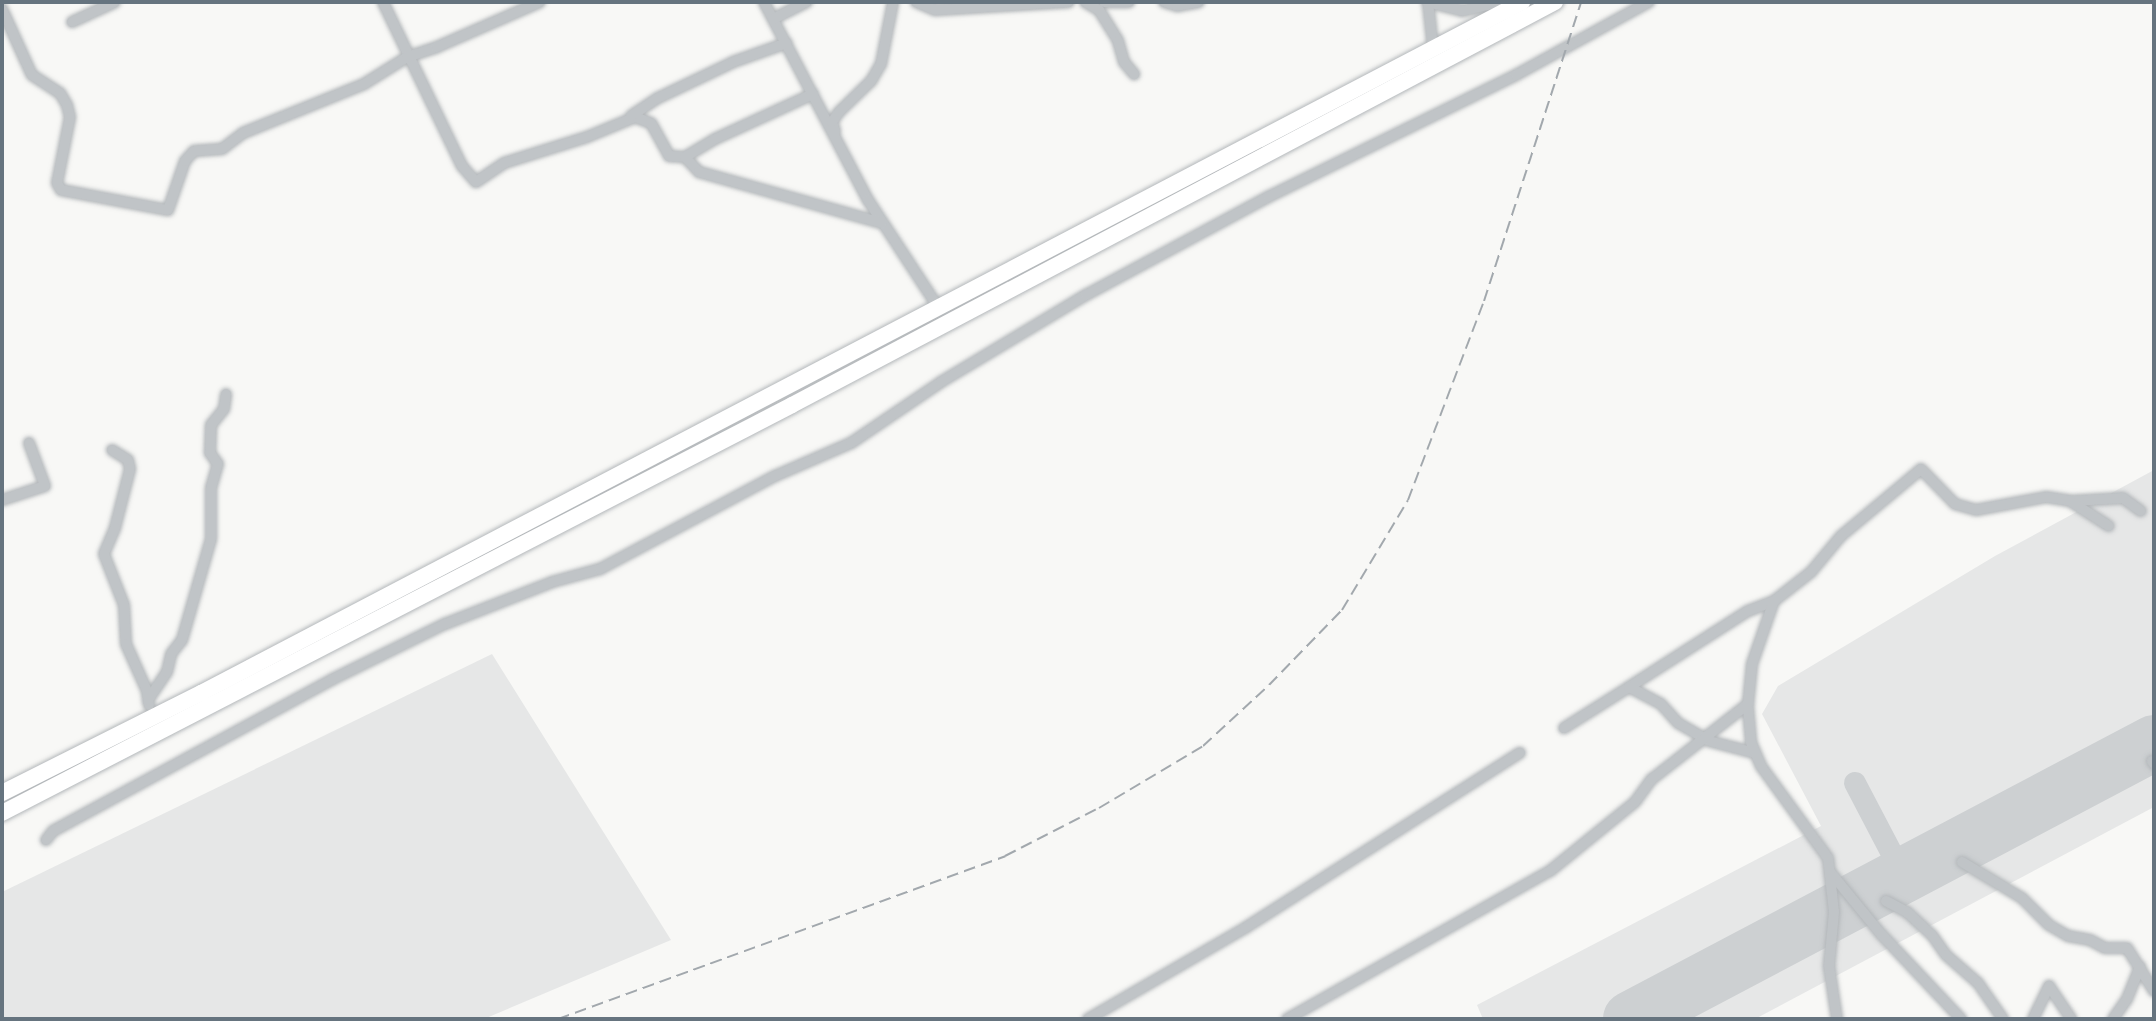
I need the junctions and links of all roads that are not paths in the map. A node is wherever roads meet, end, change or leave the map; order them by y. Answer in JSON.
{"nodes":[{"id":1,"x":115,"y":2,"type":"edge"},
{"id":2,"x":383,"y":2,"type":"edge"},
{"id":3,"x":540,"y":2,"type":"edge"},
{"id":4,"x":764,"y":2,"type":"edge"},
{"id":5,"x":807,"y":2,"type":"edge"},
{"id":6,"x":893,"y":2,"type":"edge"},
{"id":7,"x":916,"y":2,"type":"edge"},
{"id":8,"x":1069,"y":2,"type":"edge"},
{"id":9,"x":1085,"y":2,"type":"edge"},
{"id":10,"x":1104,"y":2,"type":"edge"},
{"id":11,"x":1129,"y":2,"type":"edge"},
{"id":12,"x":1164,"y":2,"type":"edge"},
{"id":13,"x":1199,"y":2,"type":"edge"},
{"id":14,"x":1500,"y":2,"type":"edge"},
{"id":15,"x":1522,"y":2,"type":"edge"},
{"id":16,"x":1555,"y":2,"type":"edge"},
{"id":17,"x":1649,"y":2,"type":"edge"},
{"id":18,"x":1428,"y":3,"type":"edge"},
{"id":19,"x":2,"y":9,"type":"edge"},
{"id":20,"x":773,"y":19,"type":"junction"},
{"id":21,"x":72,"y":22,"type":"dead end"},
{"id":22,"x":787,"y":43,"type":"junction"},
{"id":23,"x":1433,"y":48,"type":"junction"},
{"id":24,"x":409,"y":56,"type":"junction"},
{"id":25,"x":1134,"y":74,"type":"dead end"},
{"id":26,"x":813,"y":94,"type":"junction"},
{"id":27,"x":622,"y":121,"type":"junction"},
{"id":28,"x":838,"y":145,"type":"junction"},
{"id":29,"x":685,"y":157,"type":"junction"},
{"id":30,"x":882,"y":223,"type":"junction"},
{"id":31,"x":938,"y":307,"type":"junction"},
{"id":32,"x":226,"y":394,"type":"dead end"},
{"id":33,"x":29,"y":443,"type":"dead end"},
{"id":34,"x":112,"y":450,"type":"dead end"},
{"id":35,"x":2,"y":500,"type":"edge"},
{"id":36,"x":2070,"y":501,"type":"junction"},
{"id":37,"x":2141,"y":511,"type":"dead end"},
{"id":38,"x":2109,"y":526,"type":"dead end"},
{"id":39,"x":1774,"y":601,"type":"junction"},
{"id":40,"x":1629,"y":687,"type":"junction"},
{"id":41,"x":148,"y":700,"type":"junction"},
{"id":42,"x":1748,"y":704,"type":"junction"},
{"id":43,"x":151,"y":718,"type":"junction"},
{"id":44,"x":1564,"y":728,"type":"dead end"},
{"id":45,"x":1705,"y":739,"type":"junction"},
{"id":46,"x":1520,"y":753,"type":"dead end"},
{"id":47,"x":1755,"y":753,"type":"junction"},
{"id":48,"x":2,"y":793,"type":"edge"},
{"id":49,"x":2,"y":813,"type":"edge"},
{"id":50,"x":46,"y":840,"type":"dead end"},
{"id":51,"x":1962,"y":862,"type":"dead end"},
{"id":52,"x":1830,"y":872,"type":"junction"},
{"id":53,"x":1886,"y":901,"type":"dead end"},
{"id":54,"x":2140,"y":966,"type":"junction"},
{"id":55,"x":2154,"y":991,"type":"edge"},
{"id":56,"x":1088,"y":1019,"type":"edge"},
{"id":57,"x":1287,"y":1019,"type":"edge"},
{"id":58,"x":1837,"y":1019,"type":"edge"},
{"id":59,"x":1961,"y":1019,"type":"edge"},
{"id":60,"x":2003,"y":1019,"type":"edge"},
{"id":61,"x":2033,"y":1019,"type":"edge"},
{"id":62,"x":2071,"y":1019,"type":"edge"},
{"id":63,"x":2113,"y":1019,"type":"edge"}],
"edges":[{"from":1,"to":21,"type":"street"},
{"from":2,"to":24,"type":"street"},
{"from":3,"to":24,"type":"street"},
{"from":4,"to":20,"type":"street"},
{"from":5,"to":20,"type":"street"},
{"from":6,"to":28,"type":"street"},
{"from":7,"to":8,"type":"street"},
{"from":9,"to":25,"type":"street"},
{"from":10,"to":11,"type":"street"},
{"from":12,"to":13,"type":"street"},
{"from":14,"to":18,"type":"street"},
{"from":15,"to":23,"type":"highway"},
{"from":16,"to":49,"type":"highway"},
{"from":17,"to":50,"type":"street"},
{"from":18,"to":23,"type":"street"},
{"from":19,"to":24,"type":"street"},
{"from":20,"to":22,"type":"street"},
{"from":22,"to":26,"type":"street"},
{"from":22,"to":27,"type":"street"},
{"from":23,"to":31,"type":"highway"},
{"from":24,"to":27,"type":"street"},
{"from":26,"to":28,"type":"street"},
{"from":26,"to":29,"type":"street"},
{"from":27,"to":29,"type":"street"},
{"from":28,"to":30,"type":"street"},
{"from":29,"to":30,"type":"street"},
{"from":30,"to":31,"type":"street"},
{"from":31,"to":43,"type":"highway"},
{"from":32,"to":41,"type":"street"},
{"from":33,"to":35,"type":"street"},
{"from":34,"to":41,"type":"street"},
{"from":36,"to":37,"type":"street"},
{"from":36,"to":38,"type":"street"},
{"from":36,"to":39,"type":"street"},
{"from":39,"to":40,"type":"street"},
{"from":39,"to":42,"type":"street"},
{"from":40,"to":44,"type":"street"},
{"from":40,"to":45,"type":"street"},
{"from":41,"to":43,"type":"street"},
{"from":42,"to":45,"type":"street"},
{"from":42,"to":47,"type":"street"},
{"from":43,"to":48,"type":"highway"},
{"from":45,"to":47,"type":"street"},
{"from":45,"to":57,"type":"street"},
{"from":46,"to":56,"type":"street"},
{"from":47,"to":52,"type":"street"},
{"from":51,"to":54,"type":"street"},
{"from":52,"to":58,"type":"street"},
{"from":52,"to":59,"type":"street"},
{"from":53,"to":60,"type":"street"},
{"from":54,"to":55,"type":"street"},
{"from":54,"to":63,"type":"street"},
{"from":61,"to":62,"type":"street"}]}
